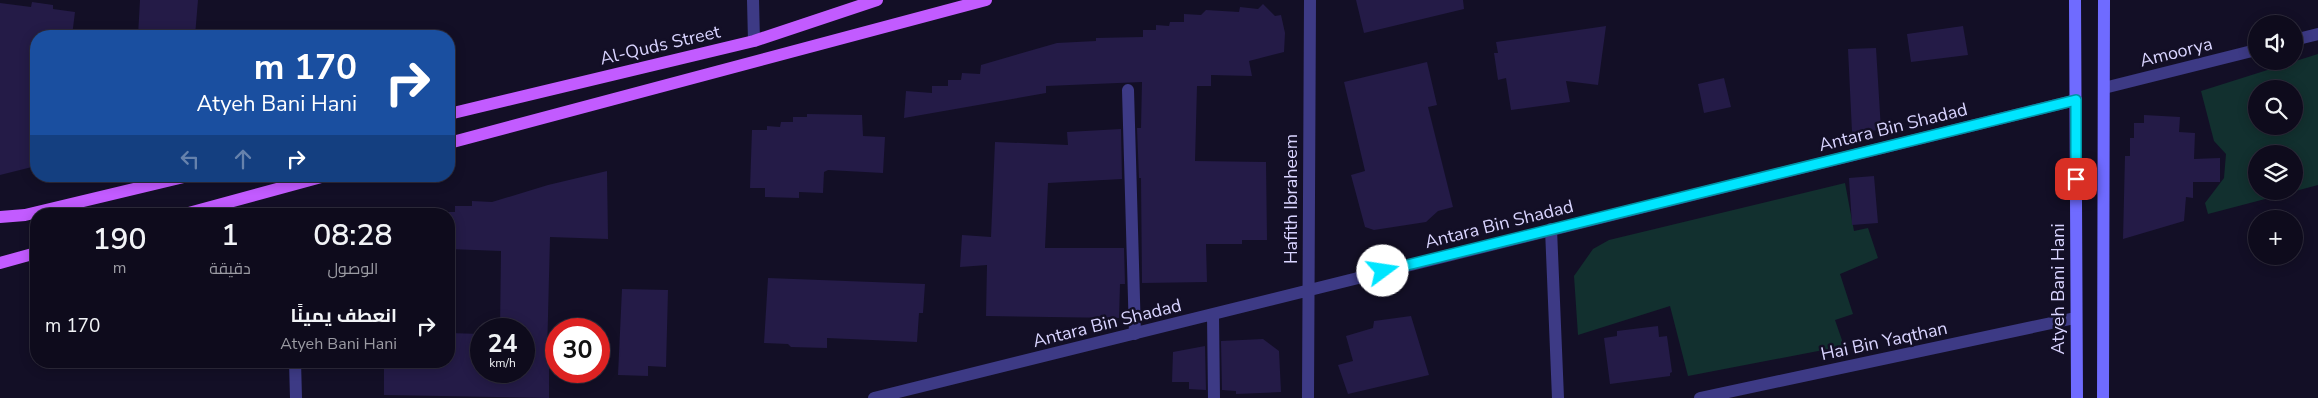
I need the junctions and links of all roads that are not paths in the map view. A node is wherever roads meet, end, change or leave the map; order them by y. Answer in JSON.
{"nodes":[{"id":1,"x":753,"y":0,"type":"edge"},
{"id":2,"x":877,"y":0,"type":"edge"},
{"id":3,"x":986,"y":0,"type":"edge"},
{"id":4,"x":1310,"y":0,"type":"edge"},
{"id":5,"x":2075,"y":0,"type":"edge"},
{"id":6,"x":2104,"y":0,"type":"edge"},
{"id":7,"x":2318,"y":34,"type":"edge"},
{"id":8,"x":2303,"y":38,"type":"edge"},
{"id":9,"x":754,"y":41,"type":"junction"},
{"id":10,"x":2248,"y":52,"type":"edge"},
{"id":11,"x":2104,"y":88,"type":"junction"},
{"id":12,"x":1128,"y":90,"type":"dead end"},
{"id":13,"x":2076,"y":100,"type":"junction"},
{"id":14,"x":455,"y":113,"type":"edge"},
{"id":15,"x":455,"y":141,"type":"edge"},
{"id":16,"x":163,"y":182,"type":"edge"},
{"id":17,"x":303,"y":182,"type":"edge"},
{"id":18,"x":54,"y":208,"type":"edge"},
{"id":19,"x":207,"y":208,"type":"edge"},
{"id":20,"x":30,"y":214,"type":"edge"},
{"id":21,"x":0,"y":217,"type":"edge"},
{"id":22,"x":1550,"y":229,"type":"junction"},
{"id":23,"x":30,"y":255,"type":"edge"},
{"id":24,"x":0,"y":263,"type":"edge"},
{"id":25,"x":1308,"y":289,"type":"junction"},
{"id":26,"x":1212,"y":315,"type":"junction"},
{"id":27,"x":2075,"y":318,"type":"junction"},
{"id":28,"x":1135,"y":334,"type":"junction"},
{"id":29,"x":295,"y":368,"type":"edge"},
{"id":30,"x":296,"y":398,"type":"edge"},
{"id":31,"x":874,"y":398,"type":"edge"},
{"id":32,"x":1214,"y":398,"type":"edge"},
{"id":33,"x":1308,"y":398,"type":"edge"},
{"id":34,"x":1558,"y":398,"type":"edge"},
{"id":35,"x":1700,"y":398,"type":"edge"},
{"id":36,"x":2077,"y":398,"type":"edge"},
{"id":37,"x":2103,"y":398,"type":"edge"}],
"edges":[{"from":1,"to":9,"type":"street"},
{"from":2,"to":9,"type":"main road","name":"Al-Quds Street"},
{"from":3,"to":15,"type":"main road"},
{"from":4,"to":25,"type":"street","name":"Hafith Ibraheem"},
{"from":5,"to":13,"type":"main road","name":"Atyeh Bani Hani"},
{"from":6,"to":11,"type":"main road"},
{"from":7,"to":8,"type":"street"},
{"from":9,"to":14,"type":"main road","name":"Al-Quds Street"},
{"from":10,"to":11,"type":"street","name":"Amoorya"},
{"from":11,"to":37,"type":"main road"},
{"from":12,"to":28,"type":"street"},
{"from":13,"to":22,"type":"street","name":"Antara Bin Shadad"},
{"from":13,"to":27,"type":"main road","name":"Atyeh Bani Hani"},
{"from":16,"to":18,"type":"main road"},
{"from":17,"to":19,"type":"main road"},
{"from":20,"to":21,"type":"main road"},
{"from":22,"to":25,"type":"street","name":"Antara Bin Shadad"},
{"from":22,"to":34,"type":"street"},
{"from":23,"to":24,"type":"main road"},
{"from":25,"to":26,"type":"street","name":"Antara Bin Shadad"},
{"from":25,"to":33,"type":"street","name":"Hafith Ibraheem"},
{"from":26,"to":28,"type":"street","name":"Antara Bin Shadad"},
{"from":26,"to":32,"type":"street"},
{"from":27,"to":35,"type":"street","name":"Hai Bin Yaqthan"},
{"from":27,"to":36,"type":"main road","name":"Atyeh Bani Hani"},
{"from":28,"to":31,"type":"street","name":"Antara Bin Shadad"},
{"from":29,"to":30,"type":"street"}]}
